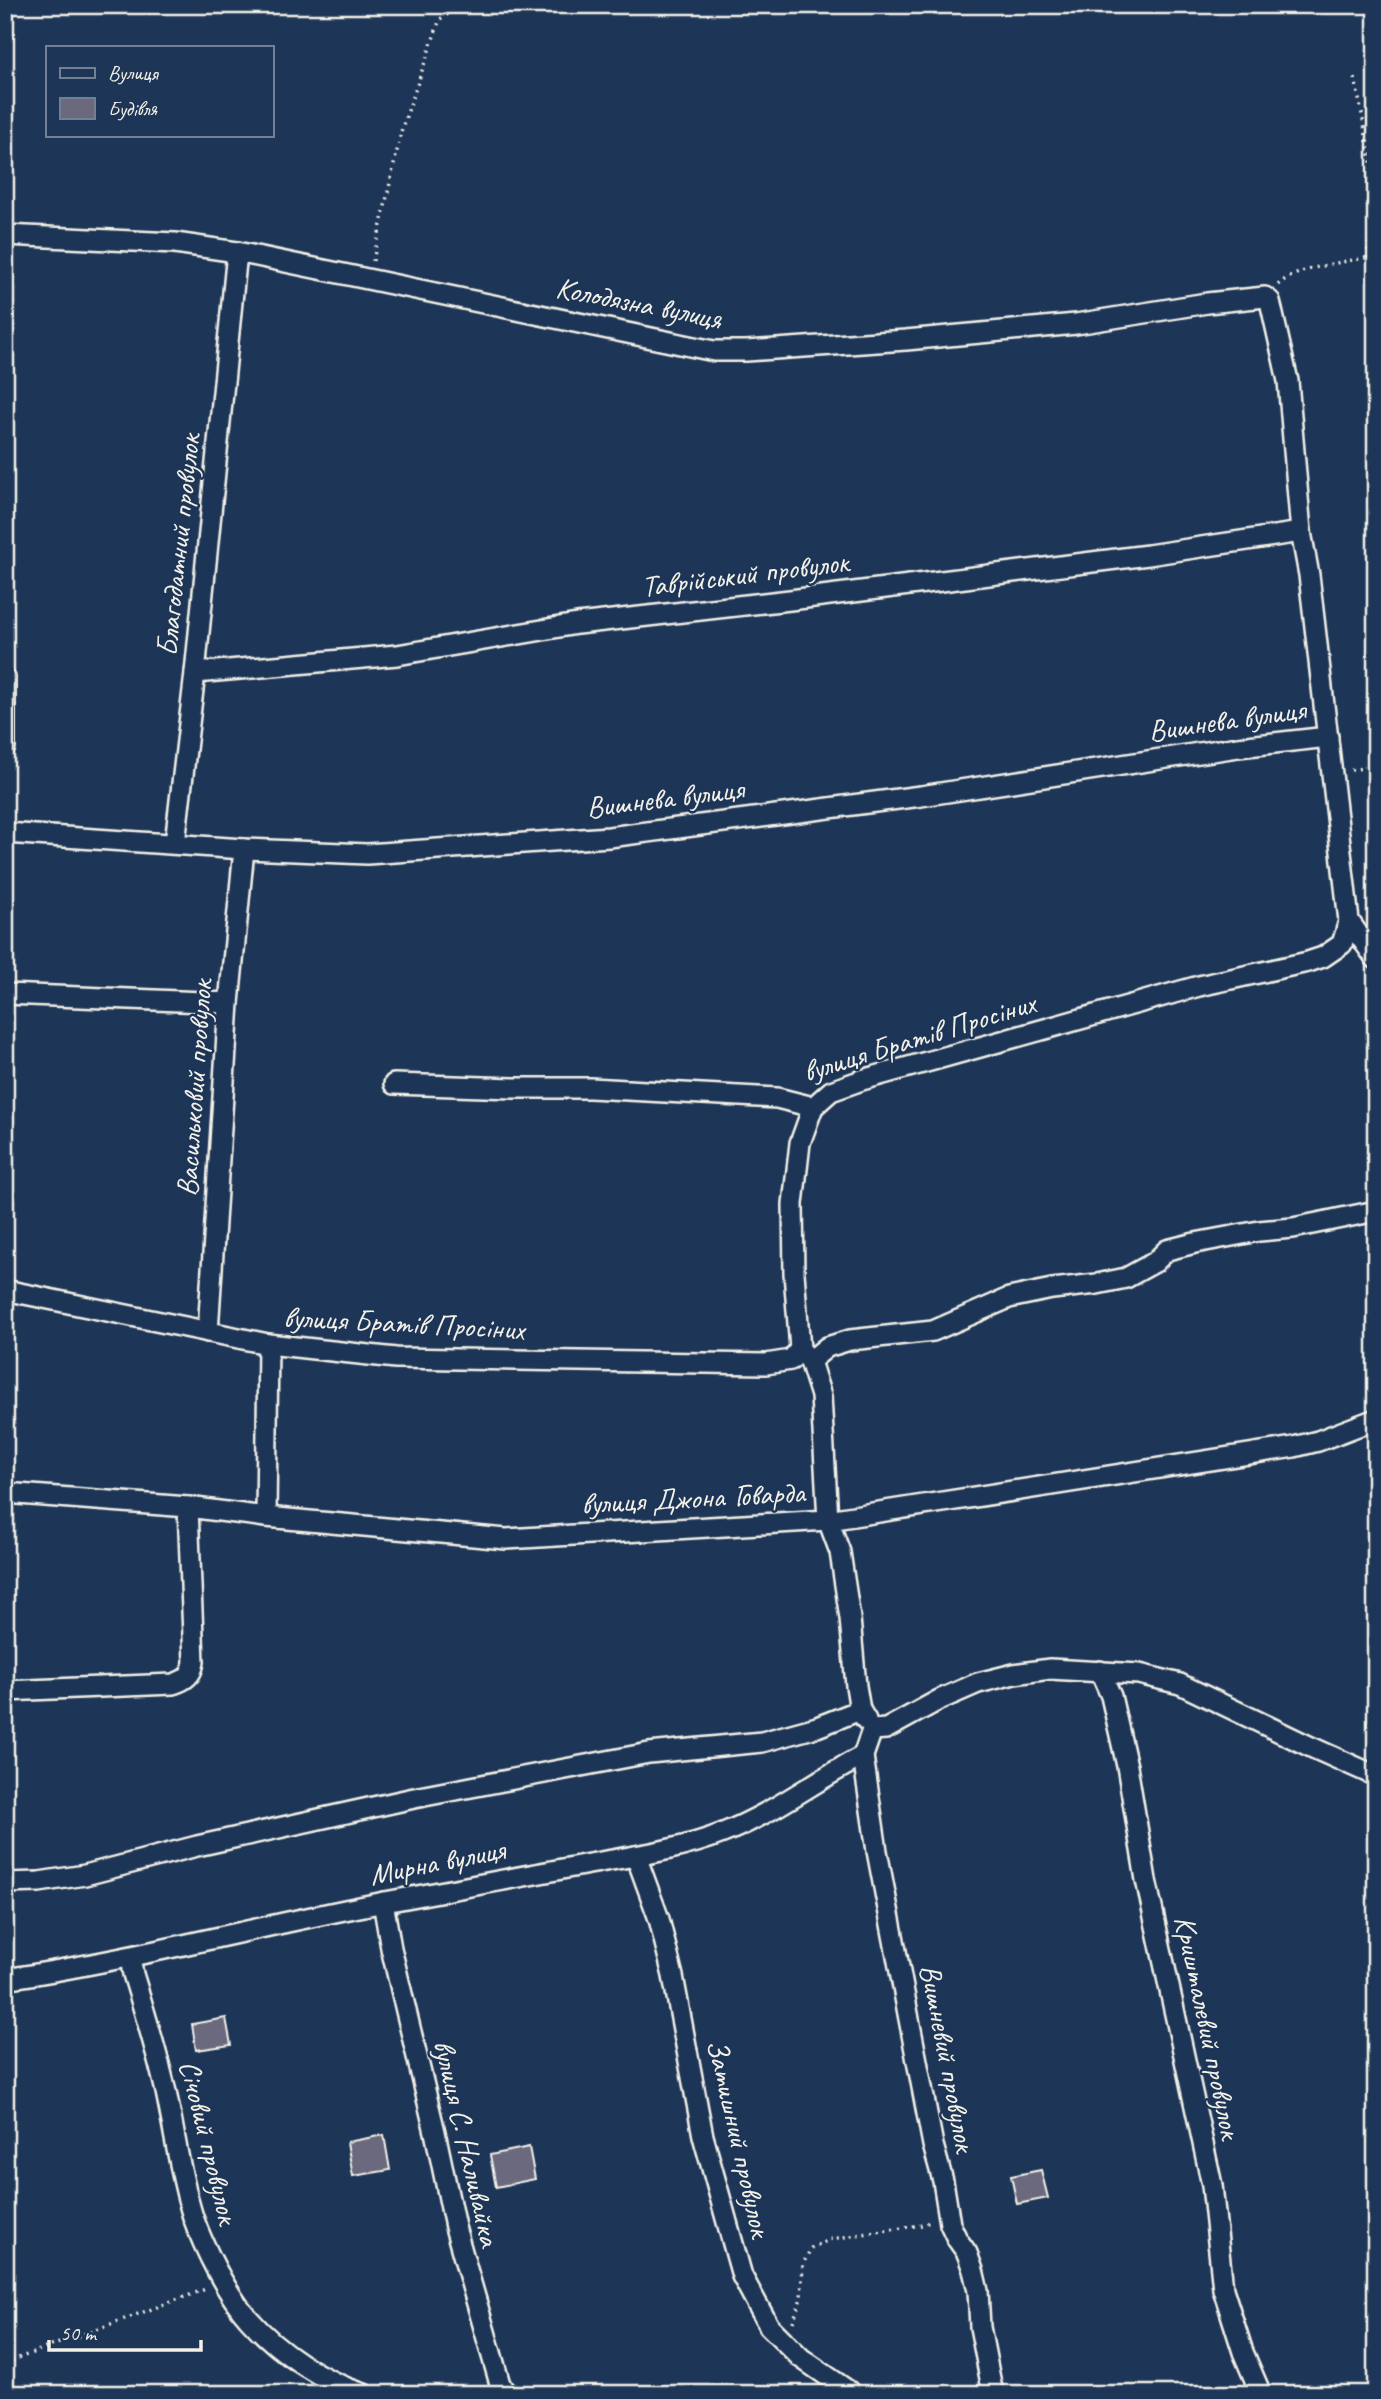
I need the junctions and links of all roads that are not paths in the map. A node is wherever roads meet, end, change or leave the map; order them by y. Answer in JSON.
{"nodes":[{"id":1,"x":5,"y":235,"type":"edge"},
{"id":2,"x":237,"y":252,"type":"junction"},
{"id":3,"x":1301,"y":532,"type":"junction"},
{"id":4,"x":195,"y":673,"type":"junction"},
{"id":5,"x":5,"y":678,"type":"edge"},
{"id":6,"x":1328,"y":737,"type":"junction"},
{"id":7,"x":5,"y":747,"type":"edge"},
{"id":8,"x":5,"y":833,"type":"edge"},
{"id":9,"x":175,"y":844,"type":"junction"},
{"id":10,"x":244,"y":849,"type":"junction"},
{"id":11,"x":1349,"y":921,"type":"junction"},
{"id":12,"x":1376,"y":959,"type":"edge"},
{"id":13,"x":5,"y":994,"type":"edge"},
{"id":14,"x":229,"y":1003,"type":"junction"},
{"id":15,"x":394,"y":1084,"type":"dead end"},
{"id":16,"x":813,"y":1107,"type":"junction"},
{"id":17,"x":1376,"y":1211,"type":"edge"},
{"id":18,"x":5,"y":1290,"type":"edge"},
{"id":19,"x":208,"y":1332,"type":"junction"},
{"id":20,"x":268,"y":1344,"type":"junction"},
{"id":21,"x":805,"y":1355,"type":"junction"},
{"id":22,"x":1376,"y":1419,"type":"edge"},
{"id":23,"x":5,"y":1493,"type":"edge"},
{"id":24,"x":188,"y":1507,"type":"junction"},
{"id":25,"x":266,"y":1517,"type":"junction"},
{"id":26,"x":828,"y":1520,"type":"junction"},
{"id":27,"x":1100,"y":1671,"type":"junction"},
{"id":28,"x":5,"y":1691,"type":"edge"},
{"id":29,"x":860,"y":1710,"type":"junction"},
{"id":30,"x":872,"y":1730,"type":"junction"},
{"id":31,"x":863,"y":1756,"type":"junction"},
{"id":32,"x":1376,"y":1776,"type":"edge"},
{"id":33,"x":636,"y":1856,"type":"junction"},
{"id":34,"x":5,"y":1883,"type":"edge"},
{"id":35,"x":383,"y":1902,"type":"junction"},
{"id":36,"x":130,"y":1958,"type":"junction"},
{"id":37,"x":5,"y":1979,"type":"edge"},
{"id":38,"x":498,"y":2391,"type":"edge"},
{"id":39,"x":364,"y":2394,"type":"edge"},
{"id":40,"x":853,"y":2394,"type":"edge"},
{"id":41,"x":992,"y":2394,"type":"edge"},
{"id":42,"x":1261,"y":2394,"type":"edge"}],
"edges":[{"from":1,"to":2,"type":"street","name":"Колодязна вулиця"},
{"from":2,"to":3,"type":"street","name":"Колодязна вулиця"},
{"from":2,"to":4,"type":"street","name":"Благодатний провулок"},
{"from":3,"to":4,"type":"street","name":"Таврійський провулок"},
{"from":3,"to":6,"type":"street"},
{"from":4,"to":9,"type":"street","name":"Благодатний провулок"},
{"from":5,"to":7,"type":"street"},
{"from":6,"to":10,"type":"street","name":"Вишнева вулиця"},
{"from":6,"to":11,"type":"street"},
{"from":8,"to":9,"type":"street","name":"Вишнева вулиця"},
{"from":9,"to":10,"type":"street","name":"Вишнева вулиця"},
{"from":10,"to":14,"type":"street","name":"Васильковий провулок"},
{"from":11,"to":12,"type":"street"},
{"from":11,"to":16,"type":"street","name":"вулиця Братів Просіних"},
{"from":13,"to":14,"type":"street"},
{"from":14,"to":19,"type":"street","name":"Васильковий провулок"},
{"from":15,"to":16,"type":"street","name":"вулиця Братів Просіних"},
{"from":16,"to":21,"type":"street"},
{"from":17,"to":21,"type":"street","name":"вулиця Братів Просіних"},
{"from":18,"to":19,"type":"street","name":"вулиця Братів Просіних"},
{"from":19,"to":20,"type":"street","name":"вулиця Братів Просіних"},
{"from":20,"to":21,"type":"street","name":"вулиця Братів Просіних"},
{"from":20,"to":25,"type":"street"},
{"from":21,"to":26,"type":"street"},
{"from":22,"to":26,"type":"street","name":"вулиця Джона Говарда"},
{"from":23,"to":24,"type":"street","name":"вулиця Джона Говарда"},
{"from":24,"to":25,"type":"street","name":"вулиця Джона Говарда"},
{"from":24,"to":28,"type":"street"},
{"from":25,"to":26,"type":"street","name":"вулиця Джона Говарда"},
{"from":26,"to":29,"type":"street"},
{"from":27,"to":30,"type":"street"},
{"from":27,"to":32,"type":"street"},
{"from":27,"to":42,"type":"street","name":"Кришталевий провулок"},
{"from":29,"to":30,"type":"street"},
{"from":29,"to":34,"type":"street"},
{"from":30,"to":31,"type":"street","name":"Вишневий провулок"},
{"from":31,"to":33,"type":"street","name":"Мирна вулиця"},
{"from":31,"to":41,"type":"street","name":"Вишневий провулок"},
{"from":33,"to":35,"type":"street","name":"Мирна вулиця"},
{"from":33,"to":40,"type":"street","name":"Затишний провулок"},
{"from":35,"to":36,"type":"street","name":"Мирна вулиця"},
{"from":35,"to":38,"type":"street","name":"вулиця С. Наливайка"},
{"from":36,"to":37,"type":"street","name":"Мирна вулиця"},
{"from":36,"to":39,"type":"street","name":"Січовий провулок"}]}
